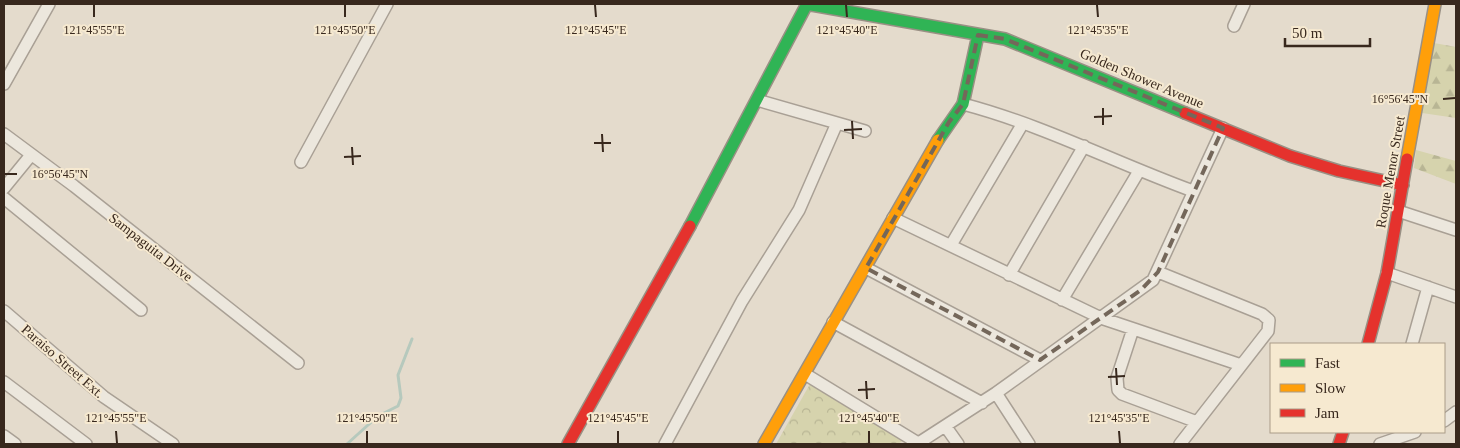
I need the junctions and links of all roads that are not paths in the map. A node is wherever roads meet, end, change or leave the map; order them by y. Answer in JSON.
{"nodes":[{"id":1,"x":49,"y":4,"type":"edge"},
{"id":2,"x":387,"y":4,"type":"edge"},
{"id":3,"x":806,"y":4,"type":"edge"},
{"id":4,"x":1244,"y":4,"type":"edge"},
{"id":5,"x":1435,"y":4,"type":"edge"},
{"id":6,"x":1234,"y":26,"type":"dead end"},
{"id":7,"x":978,"y":35,"type":"junction"},
{"id":8,"x":4,"y":84,"type":"edge"},
{"id":9,"x":757,"y":100,"type":"junction"},
{"id":10,"x":963,"y":104,"type":"junction"},
{"id":11,"x":837,"y":123,"type":"junction"},
{"id":12,"x":1023,"y":123,"type":"junction"},
{"id":13,"x":1223,"y":128,"type":"junction"},
{"id":14,"x":865,"y":131,"type":"dead end"},
{"id":15,"x":4,"y":134,"type":"edge"},
{"id":16,"x":1084,"y":146,"type":"junction"},
{"id":17,"x":31,"y":155,"type":"junction"},
{"id":18,"x":301,"y":162,"type":"dead end"},
{"id":19,"x":1139,"y":171,"type":"junction"},
{"id":20,"x":1403,"y":185,"type":"junction"},
{"id":21,"x":4,"y":188,"type":"edge"},
{"id":22,"x":1193,"y":191,"type":"junction"},
{"id":23,"x":4,"y":198,"type":"edge"},
{"id":24,"x":1398,"y":211,"type":"junction"},
{"id":25,"x":893,"y":218,"type":"junction"},
{"id":26,"x":1456,"y":230,"type":"edge"},
{"id":27,"x":951,"y":245,"type":"junction"},
{"id":28,"x":866,"y":268,"type":"junction"},
{"id":29,"x":1158,"y":272,"type":"junction"},
{"id":30,"x":1387,"y":273,"type":"junction"},
{"id":31,"x":1009,"y":275,"type":"junction"},
{"id":32,"x":1428,"y":287,"type":"junction"},
{"id":33,"x":1456,"y":297,"type":"edge"},
{"id":34,"x":1062,"y":300,"type":"junction"},
{"id":35,"x":141,"y":310,"type":"dead end"},
{"id":36,"x":4,"y":311,"type":"edge"},
{"id":37,"x":1101,"y":318,"type":"junction"},
{"id":38,"x":833,"y":322,"type":"junction"},
{"id":39,"x":1133,"y":329,"type":"junction"},
{"id":40,"x":1368,"y":343,"type":"edge"},
{"id":41,"x":1412,"y":343,"type":"edge"},
{"id":42,"x":1040,"y":360,"type":"junction"},
{"id":43,"x":298,"y":363,"type":"dead end"},
{"id":44,"x":1241,"y":365,"type":"junction"},
{"id":45,"x":805,"y":374,"type":"junction"},
{"id":46,"x":4,"y":382,"type":"edge"},
{"id":47,"x":996,"y":393,"type":"junction"},
{"id":48,"x":982,"y":403,"type":"junction"},
{"id":49,"x":1456,"y":412,"type":"edge"},
{"id":50,"x":1445,"y":421,"type":"edge"},
{"id":51,"x":1197,"y":422,"type":"junction"},
{"id":52,"x":946,"y":426,"type":"junction"},
{"id":53,"x":1411,"y":433,"type":"edge"},
{"id":54,"x":4,"y":436,"type":"edge"},
{"id":55,"x":1384,"y":439,"type":"edge"},
{"id":56,"x":15,"y":444,"type":"edge"},
{"id":57,"x":86,"y":444,"type":"edge"},
{"id":58,"x":173,"y":444,"type":"edge"},
{"id":59,"x":568,"y":444,"type":"edge"},
{"id":60,"x":665,"y":444,"type":"edge"},
{"id":61,"x":765,"y":444,"type":"edge"},
{"id":62,"x":918,"y":444,"type":"edge"},
{"id":63,"x":958,"y":444,"type":"edge"},
{"id":64,"x":1029,"y":444,"type":"edge"},
{"id":65,"x":1180,"y":444,"type":"edge"}],
"edges":[{"from":1,"to":8,"type":"street"},
{"from":2,"to":18,"type":"street"},
{"from":3,"to":7,"type":"street","name":"Golden Shower Avenue"},
{"from":3,"to":9,"type":"street"},
{"from":4,"to":6,"type":"street"},
{"from":5,"to":20,"type":"street","name":"Roque Menor Street"},
{"from":7,"to":10,"type":"street"},
{"from":7,"to":13,"type":"street","name":"Golden Shower Avenue"},
{"from":9,"to":11,"type":"street"},
{"from":9,"to":59,"type":"street"},
{"from":10,"to":12,"type":"street"},
{"from":10,"to":25,"type":"street"},
{"from":11,"to":14,"type":"street"},
{"from":11,"to":60,"type":"street"},
{"from":12,"to":16,"type":"street"},
{"from":12,"to":27,"type":"street"},
{"from":13,"to":20,"type":"street","name":"Golden Shower Avenue"},
{"from":13,"to":22,"type":"street"},
{"from":15,"to":17,"type":"street","name":"Sampaguita Drive"},
{"from":16,"to":19,"type":"street"},
{"from":16,"to":31,"type":"street"},
{"from":17,"to":21,"type":"street"},
{"from":17,"to":43,"type":"street","name":"Sampaguita Drive"},
{"from":19,"to":22,"type":"street"},
{"from":19,"to":34,"type":"street"},
{"from":20,"to":24,"type":"street","name":"Roque Menor Street"},
{"from":22,"to":29,"type":"street"},
{"from":23,"to":35,"type":"street"},
{"from":24,"to":26,"type":"street"},
{"from":24,"to":30,"type":"street","name":"Roque Menor Street"},
{"from":25,"to":27,"type":"street"},
{"from":25,"to":28,"type":"street"},
{"from":27,"to":31,"type":"street"},
{"from":28,"to":38,"type":"street"},
{"from":28,"to":42,"type":"street"},
{"from":29,"to":37,"type":"street"},
{"from":29,"to":44,"type":"street"},
{"from":30,"to":32,"type":"street"},
{"from":30,"to":40,"type":"street","name":"Roque Menor Street"},
{"from":31,"to":34,"type":"street"},
{"from":32,"to":33,"type":"street"},
{"from":32,"to":41,"type":"street"},
{"from":34,"to":37,"type":"street"},
{"from":36,"to":58,"type":"street","name":"Paraiso Street Ext."},
{"from":37,"to":39,"type":"street"},
{"from":37,"to":42,"type":"street"},
{"from":38,"to":45,"type":"street"},
{"from":38,"to":48,"type":"street"},
{"from":39,"to":44,"type":"street"},
{"from":39,"to":51,"type":"street"},
{"from":42,"to":47,"type":"street"},
{"from":44,"to":51,"type":"street"},
{"from":45,"to":61,"type":"street"},
{"from":45,"to":62,"type":"street"},
{"from":46,"to":57,"type":"street"},
{"from":47,"to":48,"type":"street"},
{"from":47,"to":64,"type":"street"},
{"from":48,"to":52,"type":"street"},
{"from":49,"to":50,"type":"street"},
{"from":51,"to":65,"type":"street"},
{"from":52,"to":62,"type":"street"},
{"from":52,"to":63,"type":"street"},
{"from":53,"to":55,"type":"street"},
{"from":54,"to":56,"type":"street"}]}
